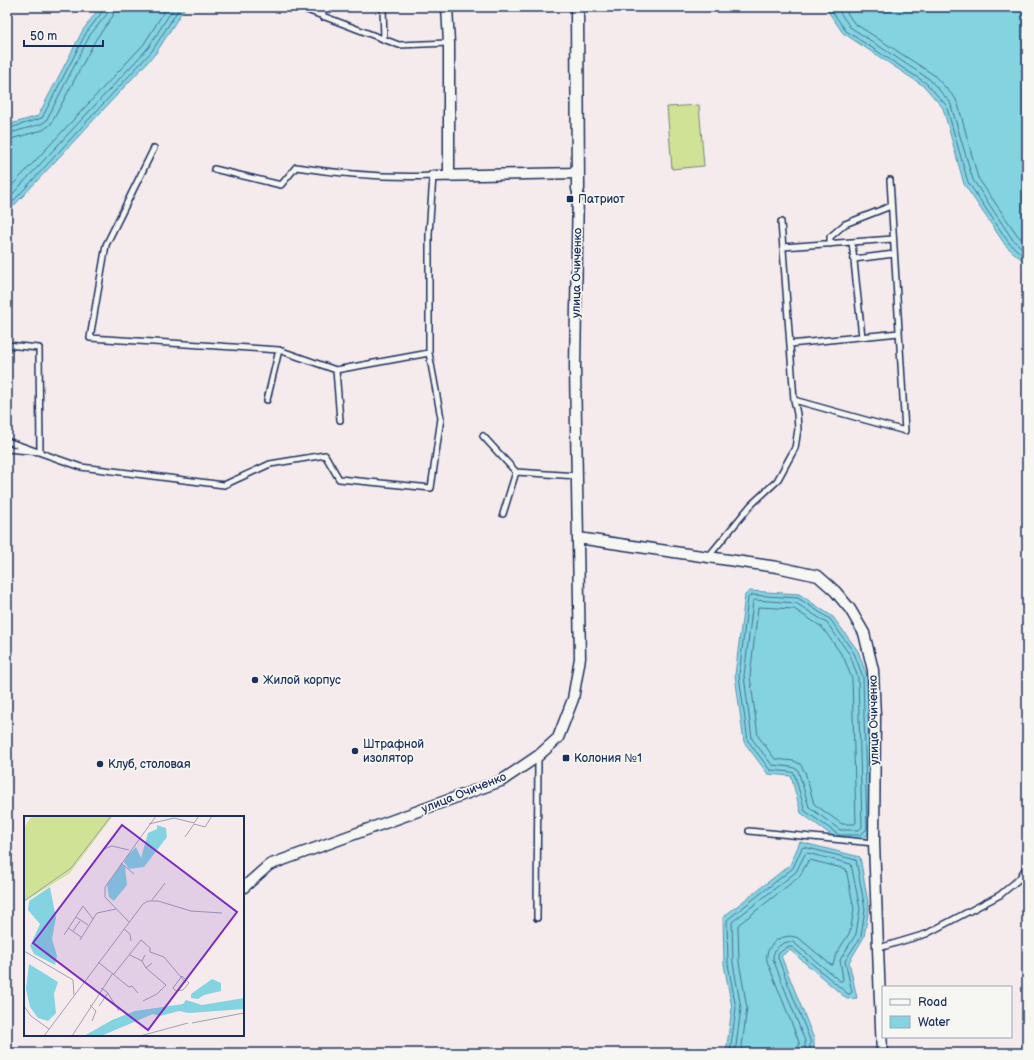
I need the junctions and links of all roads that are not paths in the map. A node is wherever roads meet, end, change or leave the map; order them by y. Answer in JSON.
{"nodes":[{"id":1,"x":299,"y":7,"type":"edge"},
{"id":2,"x":322,"y":7,"type":"edge"},
{"id":3,"x":383,"y":7,"type":"edge"},
{"id":4,"x":447,"y":7,"type":"edge"},
{"id":5,"x":577,"y":7,"type":"edge"},
{"id":6,"x":323,"y":17,"type":"junction"},
{"id":7,"x":384,"y":40,"type":"junction"},
{"id":8,"x":449,"y":43,"type":"junction"},
{"id":9,"x":154,"y":148,"type":"dead end"},
{"id":10,"x":214,"y":169,"type":"dead end"},
{"id":11,"x":578,"y":173,"type":"junction"},
{"id":12,"x":433,"y":176,"type":"junction"},
{"id":13,"x":450,"y":176,"type":"junction"},
{"id":14,"x":890,"y":180,"type":"dead end"},
{"id":15,"x":578,"y":189,"type":"joint"},
{"id":16,"x":891,"y":206,"type":"junction"},
{"id":17,"x":781,"y":222,"type":"dead end"},
{"id":18,"x":893,"y":239,"type":"junction"},
{"id":19,"x":852,"y":242,"type":"junction"},
{"id":20,"x":830,"y":244,"type":"junction"},
{"id":21,"x":783,"y":247,"type":"junction"},
{"id":22,"x":894,"y":254,"type":"junction"},
{"id":23,"x":854,"y":259,"type":"junction"},
{"id":24,"x":899,"y":333,"type":"junction"},
{"id":25,"x":862,"y":337,"type":"junction"},
{"id":26,"x":7,"y":344,"type":"edge"},
{"id":27,"x":790,"y":344,"type":"junction"},
{"id":28,"x":279,"y":350,"type":"junction"},
{"id":29,"x":429,"y":353,"type":"junction"},
{"id":30,"x":336,"y":370,"type":"junction"},
{"id":31,"x":267,"y":400,"type":"dead end"},
{"id":32,"x":794,"y":400,"type":"junction"},
{"id":33,"x":340,"y":420,"type":"dead end"},
{"id":34,"x":483,"y":436,"type":"dead end"},
{"id":35,"x":7,"y":441,"type":"edge"},
{"id":36,"x":7,"y":449,"type":"edge"},
{"id":37,"x":40,"y":452,"type":"junction"},
{"id":38,"x":516,"y":472,"type":"junction"},
{"id":39,"x":577,"y":476,"type":"junction"},
{"id":40,"x":503,"y":514,"type":"dead end"},
{"id":41,"x":578,"y":538,"type":"junction"},
{"id":42,"x":707,"y":557,"type":"junction"},
{"id":43,"x":538,"y":756,"type":"junction"},
{"id":44,"x":749,"y":831,"type":"dead end"},
{"id":45,"x":874,"y":843,"type":"junction"},
{"id":46,"x":1027,"y":866,"type":"edge"},
{"id":47,"x":244,"y":887,"type":"edge"},
{"id":48,"x":537,"y":918,"type":"dead end"},
{"id":49,"x":879,"y":948,"type":"junction"},
{"id":50,"x":882,"y":1053,"type":"edge"}],
"edges":[{"from":1,"to":6,"type":"lane"},
{"from":2,"to":6,"type":"lane"},
{"from":3,"to":7,"type":"lane"},
{"from":4,"to":8,"type":"street"},
{"from":5,"to":11,"type":"street","name":"улица Очиченко"},
{"from":6,"to":7,"type":"lane"},
{"from":7,"to":8,"type":"lane"},
{"from":8,"to":13,"type":"street"},
{"from":9,"to":28,"type":"lane"},
{"from":10,"to":12,"type":"lane"},
{"from":11,"to":13,"type":"street"},
{"from":11,"to":15,"type":"street","name":"улица Очиченко"},
{"from":12,"to":13,"type":"street"},
{"from":12,"to":29,"type":"lane"},
{"from":14,"to":16,"type":"lane"},
{"from":15,"to":39,"type":"street","name":"улица Очиченко"},
{"from":16,"to":18,"type":"lane"},
{"from":16,"to":20,"type":"lane"},
{"from":17,"to":21,"type":"lane"},
{"from":18,"to":19,"type":"lane"},
{"from":18,"to":22,"type":"lane"},
{"from":19,"to":20,"type":"lane"},
{"from":19,"to":23,"type":"lane"},
{"from":20,"to":21,"type":"lane"},
{"from":21,"to":27,"type":"lane"},
{"from":22,"to":23,"type":"lane"},
{"from":22,"to":24,"type":"lane"},
{"from":23,"to":25,"type":"lane"},
{"from":24,"to":25,"type":"lane"},
{"from":24,"to":32,"type":"lane"},
{"from":25,"to":27,"type":"lane"},
{"from":26,"to":37,"type":"lane"},
{"from":27,"to":32,"type":"lane"},
{"from":28,"to":30,"type":"lane"},
{"from":28,"to":31,"type":"lane"},
{"from":29,"to":30,"type":"lane"},
{"from":29,"to":37,"type":"lane"},
{"from":30,"to":33,"type":"lane"},
{"from":32,"to":42,"type":"lane"},
{"from":34,"to":38,"type":"lane"},
{"from":35,"to":37,"type":"lane"},
{"from":36,"to":37,"type":"lane"},
{"from":38,"to":39,"type":"lane"},
{"from":38,"to":40,"type":"lane"},
{"from":39,"to":41,"type":"street","name":"улица Очиченко"},
{"from":41,"to":42,"type":"street","name":"улица Очиченко"},
{"from":41,"to":43,"type":"street","name":"улица Очиченко"},
{"from":42,"to":45,"type":"street","name":"улица Очиченко"},
{"from":43,"to":47,"type":"street","name":"улица Очиченко"},
{"from":43,"to":48,"type":"lane"},
{"from":44,"to":45,"type":"lane"},
{"from":45,"to":49,"type":"street","name":"улица Очиченко"},
{"from":46,"to":49,"type":"lane"},
{"from":49,"to":50,"type":"street","name":"улица Очиченко"}]}
